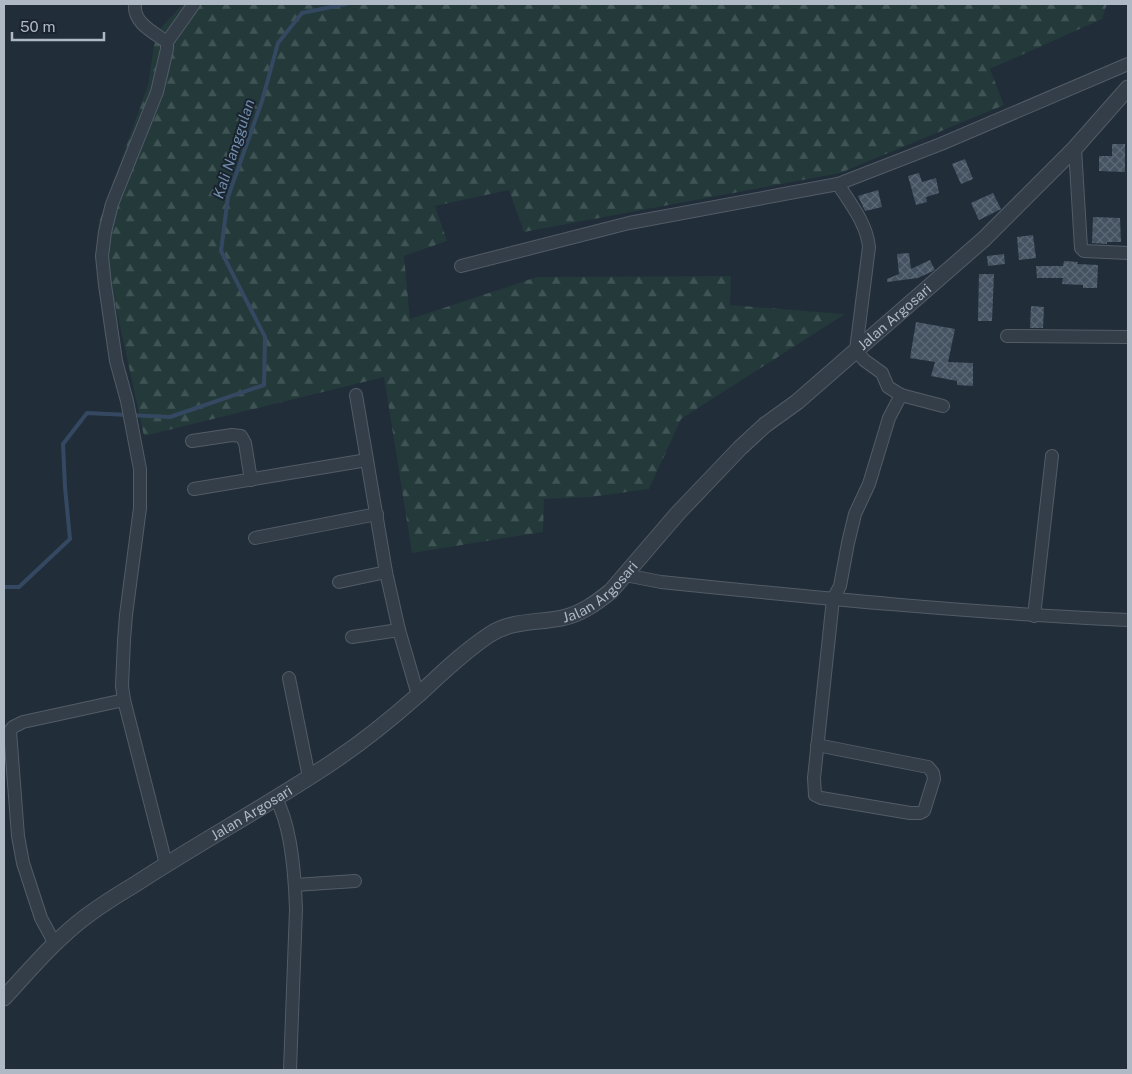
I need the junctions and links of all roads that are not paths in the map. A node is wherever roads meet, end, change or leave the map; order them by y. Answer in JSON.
{"nodes":[{"id":1,"x":135,"y":4,"type":"edge"},
{"id":2,"x":194,"y":4,"type":"edge"},
{"id":3,"x":167,"y":42,"type":"junction"},
{"id":4,"x":1128,"y":64,"type":"edge"},
{"id":5,"x":1128,"y":88,"type":"edge"},
{"id":6,"x":1075,"y":148,"type":"junction"},
{"id":7,"x":838,"y":184,"type":"junction"},
{"id":8,"x":1128,"y":253,"type":"edge"},
{"id":9,"x":461,"y":266,"type":"dead end"},
{"id":10,"x":1007,"y":336,"type":"dead end"},
{"id":11,"x":1128,"y":337,"type":"edge"},
{"id":12,"x":856,"y":350,"type":"junction"},
{"id":13,"x":356,"y":395,"type":"dead end"},
{"id":14,"x":901,"y":395,"type":"junction"},
{"id":15,"x":943,"y":406,"type":"dead end"},
{"id":16,"x":192,"y":441,"type":"dead end"},
{"id":17,"x":1052,"y":456,"type":"dead end"},
{"id":18,"x":368,"y":460,"type":"junction"},
{"id":19,"x":251,"y":480,"type":"junction"},
{"id":20,"x":194,"y":489,"type":"dead end"},
{"id":21,"x":377,"y":514,"type":"junction"},
{"id":22,"x":255,"y":538,"type":"dead end"},
{"id":23,"x":386,"y":572,"type":"junction"},
{"id":24,"x":625,"y":575,"type":"junction"},
{"id":25,"x":339,"y":582,"type":"dead end"},
{"id":26,"x":833,"y":599,"type":"junction"},
{"id":27,"x":1034,"y":616,"type":"junction"},
{"id":28,"x":1128,"y":620,"type":"edge"},
{"id":29,"x":399,"y":630,"type":"junction"},
{"id":30,"x":352,"y":637,"type":"dead end"},
{"id":31,"x":289,"y":678,"type":"dead end"},
{"id":32,"x":418,"y":695,"type":"junction"},
{"id":33,"x":124,"y":700,"type":"junction"},
{"id":34,"x":817,"y":745,"type":"junction"},
{"id":35,"x":309,"y":777,"type":"junction"},
{"id":36,"x":276,"y":799,"type":"junction"},
{"id":37,"x":166,"y":864,"type":"junction"},
{"id":38,"x":355,"y":881,"type":"dead end"},
{"id":39,"x":295,"y":885,"type":"junction"},
{"id":40,"x":55,"y":944,"type":"junction"},
{"id":41,"x":4,"y":998,"type":"edge"},
{"id":42,"x":290,"y":1070,"type":"edge"}],
"edges":[{"from":1,"to":3,"type":"street"},
{"from":2,"to":3,"type":"street"},
{"from":3,"to":33,"type":"street"},
{"from":4,"to":7,"type":"street"},
{"from":5,"to":6,"type":"street","name":"Jalan Argosari"},
{"from":6,"to":8,"type":"street"},
{"from":6,"to":12,"type":"street","name":"Jalan Argosari"},
{"from":7,"to":9,"type":"street"},
{"from":7,"to":12,"type":"street"},
{"from":10,"to":11,"type":"street"},
{"from":12,"to":14,"type":"street"},
{"from":12,"to":24,"type":"street","name":"Jalan Argosari"},
{"from":13,"to":18,"type":"street"},
{"from":14,"to":15,"type":"street"},
{"from":14,"to":26,"type":"street"},
{"from":16,"to":19,"type":"street"},
{"from":17,"to":27,"type":"street"},
{"from":18,"to":19,"type":"street"},
{"from":18,"to":21,"type":"street"},
{"from":19,"to":20,"type":"street"},
{"from":21,"to":22,"type":"street"},
{"from":21,"to":23,"type":"street"},
{"from":23,"to":25,"type":"street"},
{"from":23,"to":29,"type":"street"},
{"from":24,"to":26,"type":"street"},
{"from":24,"to":32,"type":"street","name":"Jalan Argosari"},
{"from":26,"to":27,"type":"street"},
{"from":26,"to":34,"type":"street"},
{"from":27,"to":28,"type":"street"},
{"from":29,"to":30,"type":"street"},
{"from":29,"to":32,"type":"street"},
{"from":31,"to":35,"type":"street"},
{"from":32,"to":35,"type":"street","name":"Jalan Argosari"},
{"from":33,"to":37,"type":"street"},
{"from":33,"to":40,"type":"street"},
{"from":34,"to":34,"type":"street"},
{"from":35,"to":36,"type":"street","name":"Jalan Argosari"},
{"from":36,"to":37,"type":"street","name":"Jalan Argosari"},
{"from":36,"to":39,"type":"street"},
{"from":37,"to":40,"type":"street","name":"Jalan Argosari"},
{"from":38,"to":39,"type":"street"},
{"from":39,"to":42,"type":"street"},
{"from":40,"to":41,"type":"street","name":"Jalan Argosari"}]}
